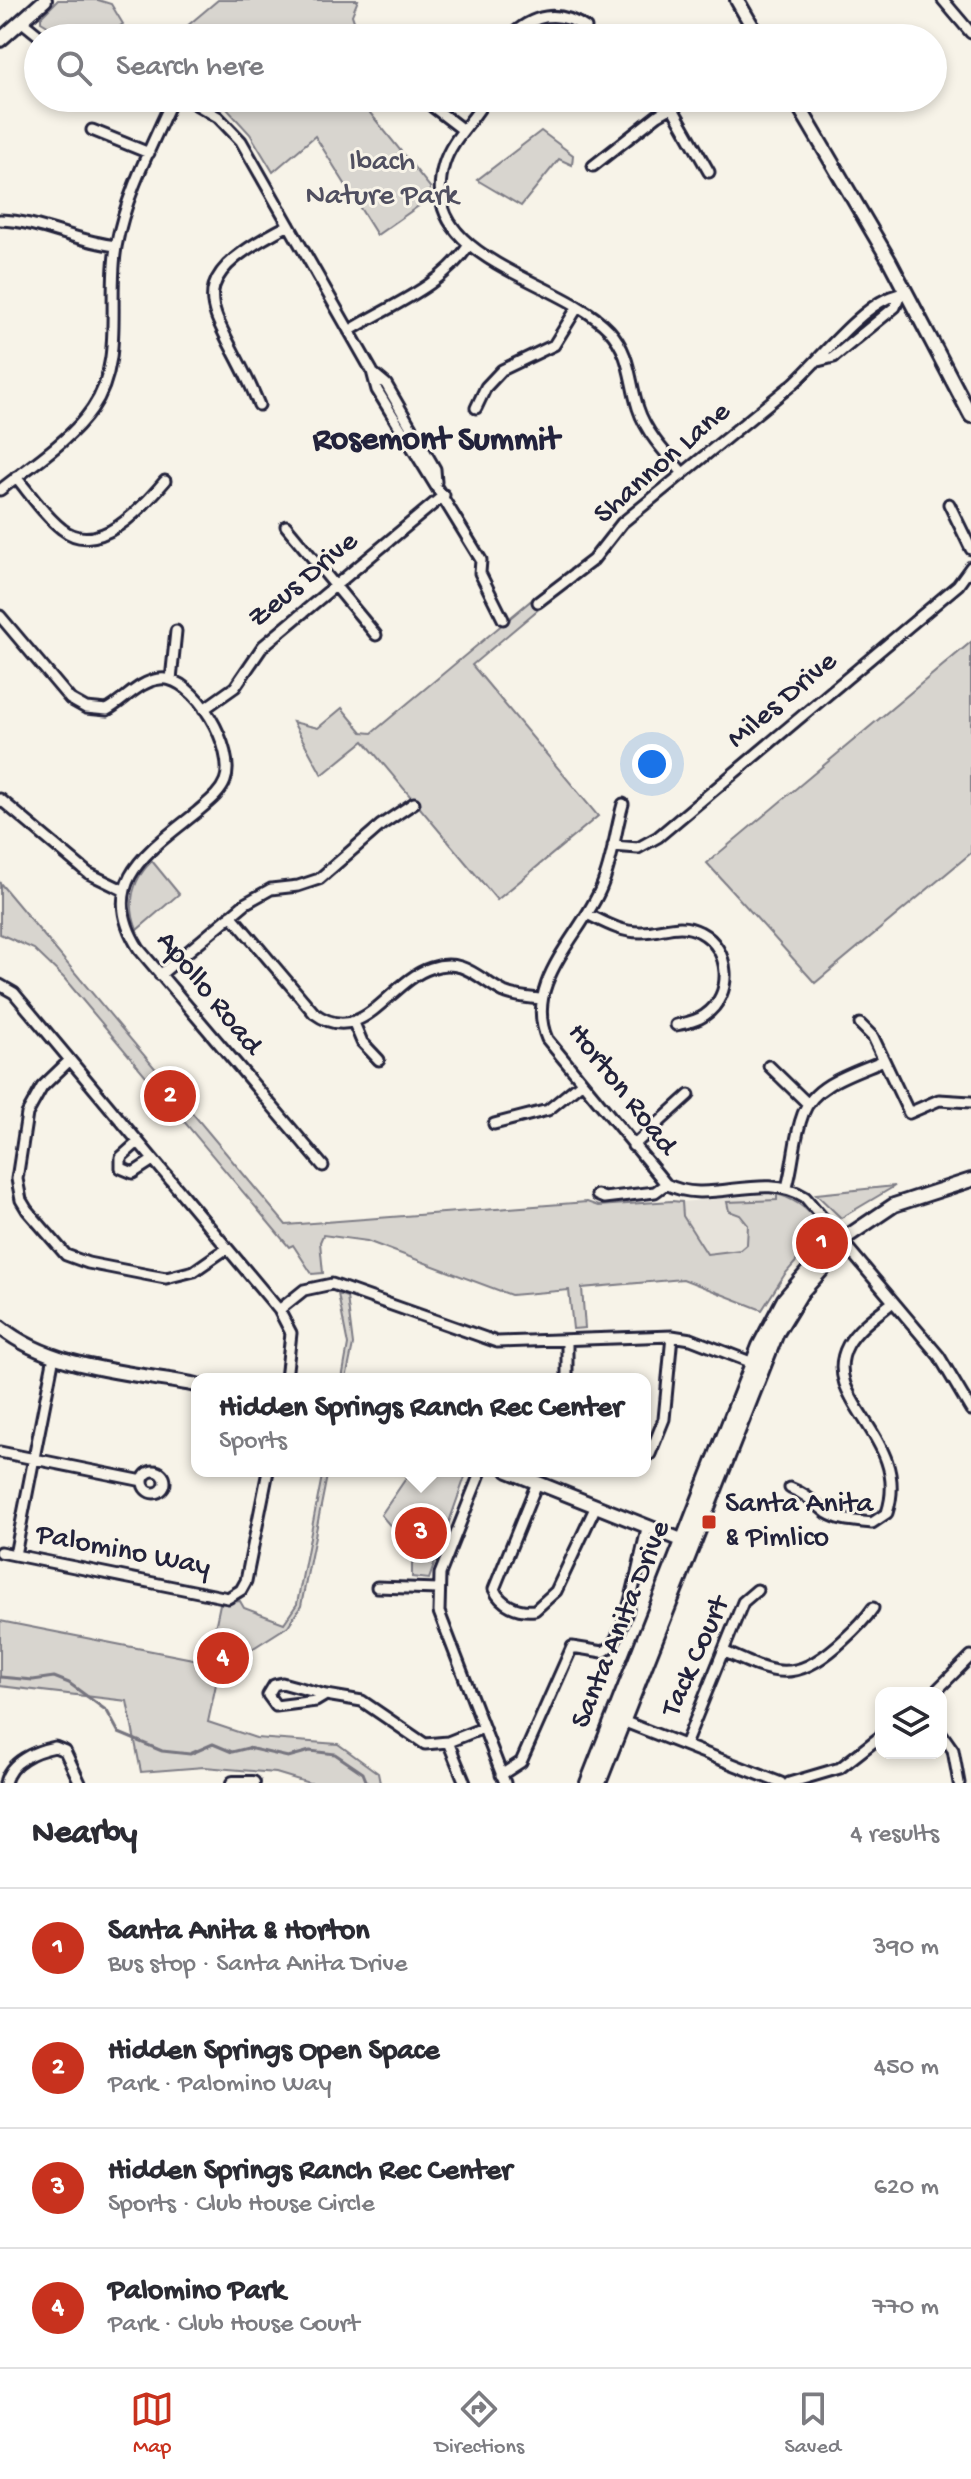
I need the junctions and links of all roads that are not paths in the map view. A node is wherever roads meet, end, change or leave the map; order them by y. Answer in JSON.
{"nodes":[{"id":1,"x":45,"y":0,"type":"edge"},
{"id":2,"x":737,"y":0,"type":"edge"},
{"id":3,"x":943,"y":0,"type":"edge"},
{"id":4,"x":21,"y":21,"type":"junction"},
{"id":5,"x":25,"y":24,"type":"edge"},
{"id":6,"x":526,"y":24,"type":"edge"},
{"id":7,"x":580,"y":24,"type":"edge"},
{"id":8,"x":751,"y":24,"type":"edge"},
{"id":9,"x":971,"y":33,"type":"edge"},
{"id":10,"x":0,"y":40,"type":"edge"},
{"id":11,"x":167,"y":112,"type":"edge"},
{"id":12,"x":209,"y":112,"type":"edge"},
{"id":13,"x":440,"y":112,"type":"edge"},
{"id":14,"x":476,"y":112,"type":"edge"},
{"id":15,"x":665,"y":112,"type":"edge"},
{"id":16,"x":675,"y":112,"type":"edge"},
{"id":17,"x":802,"y":112,"type":"edge"},
{"id":18,"x":92,"y":130,"type":"dead end"},
{"id":19,"x":463,"y":130,"type":"junction"},
{"id":20,"x":149,"y":153,"type":"junction"},
{"id":21,"x":593,"y":166,"type":"dead end"},
{"id":22,"x":709,"y":172,"type":"dead end"},
{"id":23,"x":0,"y":220,"type":"edge"},
{"id":24,"x":289,"y":225,"type":"junction"},
{"id":25,"x":469,"y":245,"type":"junction"},
{"id":26,"x":116,"y":246,"type":"junction"},
{"id":27,"x":903,"y":293,"type":"junction"},
{"id":28,"x":577,"y":308,"type":"junction"},
{"id":29,"x":349,"y":331,"type":"junction"},
{"id":30,"x":259,"y":405,"type":"dead end"},
{"id":31,"x":476,"y":408,"type":"dead end"},
{"id":32,"x":971,"y":416,"type":"edge"},
{"id":33,"x":683,"y":473,"type":"junction"},
{"id":34,"x":16,"y":477,"type":"junction"},
{"id":35,"x":165,"y":481,"type":"dead end"},
{"id":36,"x":0,"y":490,"type":"edge"},
{"id":37,"x":444,"y":495,"type":"junction"},
{"id":38,"x":949,"y":504,"type":"dead end"},
{"id":39,"x":286,"y":526,"type":"dead end"},
{"id":40,"x":971,"y":549,"type":"edge"},
{"id":41,"x":971,"y":567,"type":"edge"},
{"id":42,"x":335,"y":585,"type":"junction"},
{"id":43,"x":538,"y":602,"type":"dead end"},
{"id":44,"x":0,"y":616,"type":"edge"},
{"id":45,"x":503,"y":619,"type":"dead end"},
{"id":46,"x":176,"y":631,"type":"dead end"},
{"id":47,"x":376,"y":635,"type":"dead end"},
{"id":48,"x":171,"y":680,"type":"junction"},
{"id":49,"x":204,"y":709,"type":"junction"},
{"id":50,"x":0,"y":799,"type":"edge"},
{"id":51,"x":414,"y":803,"type":"dead end"},
{"id":52,"x":623,"y":804,"type":"dead end"},
{"id":53,"x":613,"y":846,"type":"junction"},
{"id":54,"x":123,"y":890,"type":"junction"},
{"id":55,"x":587,"y":914,"type":"junction"},
{"id":56,"x":231,"y":915,"type":"junction"},
{"id":57,"x":160,"y":975,"type":"junction"},
{"id":58,"x":0,"y":985,"type":"edge"},
{"id":59,"x":541,"y":999,"type":"junction"},
{"id":60,"x":354,"y":1023,"type":"junction"},
{"id":61,"x":860,"y":1024,"type":"dead end"},
{"id":62,"x":676,"y":1025,"type":"dead end"},
{"id":63,"x":70,"y":1060,"type":"junction"},
{"id":64,"x":379,"y":1060,"type":"dead end"},
{"id":65,"x":884,"y":1060,"type":"junction"},
{"id":66,"x":769,"y":1066,"type":"dead end"},
{"id":67,"x":580,"y":1084,"type":"junction"},
{"id":68,"x":689,"y":1095,"type":"dead end"},
{"id":69,"x":971,"y":1102,"type":"edge"},
{"id":70,"x":808,"y":1104,"type":"junction"},
{"id":71,"x":494,"y":1124,"type":"dead end"},
{"id":72,"x":138,"y":1142,"type":"junction"},
{"id":73,"x":633,"y":1146,"type":"junction"},
{"id":74,"x":153,"y":1160,"type":"junction"},
{"id":75,"x":323,"y":1166,"type":"dead end"},
{"id":76,"x":971,"y":1180,"type":"edge"},
{"id":77,"x":666,"y":1184,"type":"junction"},
{"id":78,"x":787,"y":1187,"type":"junction"},
{"id":79,"x":597,"y":1195,"type":"dead end"},
{"id":80,"x":842,"y":1240,"type":"junction"},
{"id":81,"x":227,"y":1248,"type":"junction"},
{"id":82,"x":893,"y":1302,"type":"junction"},
{"id":83,"x":279,"y":1310,"type":"junction"},
{"id":84,"x":0,"y":1327,"type":"edge"},
{"id":85,"x":672,"y":1336,"type":"junction"},
{"id":86,"x":567,"y":1341,"type":"junction"},
{"id":87,"x":54,"y":1356,"type":"junction"},
{"id":88,"x":753,"y":1363,"type":"junction"},
{"id":89,"x":287,"y":1373,"type":"edge"},
{"id":90,"x":567,"y":1373,"type":"edge"},
{"id":91,"x":191,"y":1384,"type":"edge"},
{"id":92,"x":966,"y":1387,"type":"edge"},
{"id":93,"x":971,"y":1410,"type":"edge"},
{"id":94,"x":0,"y":1452,"type":"edge"},
{"id":95,"x":651,"y":1452,"type":"edge"},
{"id":96,"x":34,"y":1458,"type":"junction"},
{"id":97,"x":267,"y":1477,"type":"edge"},
{"id":98,"x":479,"y":1477,"type":"edge"},
{"id":99,"x":522,"y":1477,"type":"edge"},
{"id":100,"x":143,"y":1481,"type":"dead end"},
{"id":101,"x":537,"y":1483,"type":"junction"},
{"id":102,"x":790,"y":1488,"type":"dead end"},
{"id":103,"x":596,"y":1506,"type":"junction"},
{"id":104,"x":648,"y":1526,"type":"junction"},
{"id":105,"x":687,"y":1542,"type":"junction"},
{"id":106,"x":0,"y":1552,"type":"edge"},
{"id":107,"x":15,"y":1555,"type":"junction"},
{"id":108,"x":377,"y":1587,"type":"dead end"},
{"id":109,"x":438,"y":1589,"type":"junction"},
{"id":110,"x":757,"y":1590,"type":"dead end"},
{"id":111,"x":873,"y":1608,"type":"dead end"},
{"id":112,"x":723,"y":1651,"type":"junction"},
{"id":113,"x":971,"y":1656,"type":"edge"},
{"id":114,"x":940,"y":1687,"type":"edge"},
{"id":115,"x":326,"y":1695,"type":"junction"},
{"id":116,"x":618,"y":1719,"type":"junction"},
{"id":117,"x":483,"y":1728,"type":"junction"},
{"id":118,"x":875,"y":1741,"type":"edge"},
{"id":119,"x":448,"y":1742,"type":"junction"},
{"id":120,"x":947,"y":1742,"type":"edge"},
{"id":121,"x":685,"y":1745,"type":"junction"},
{"id":122,"x":503,"y":1779,"type":"edge"},
{"id":123,"x":5,"y":1783,"type":"edge"},
{"id":124,"x":80,"y":1783,"type":"edge"},
{"id":125,"x":233,"y":1783,"type":"edge"},
{"id":126,"x":253,"y":1783,"type":"edge"},
{"id":127,"x":465,"y":1783,"type":"edge"},
{"id":128,"x":587,"y":1783,"type":"edge"},
{"id":129,"x":599,"y":1783,"type":"edge"},
{"id":130,"x":781,"y":1783,"type":"edge"},
{"id":131,"x":789,"y":1783,"type":"edge"},
{"id":132,"x":959,"y":1783,"type":"edge"}],
"edges":[{"from":1,"to":4,"type":"main road"},
{"from":2,"to":8,"type":"main road"},
{"from":3,"to":9,"type":"street"},
{"from":4,"to":5,"type":"street"},
{"from":4,"to":10,"type":"main road"},
{"from":6,"to":7,"type":"street"},
{"from":11,"to":20,"type":"street"},
{"from":12,"to":24,"type":"street"},
{"from":13,"to":19,"type":"street"},
{"from":14,"to":19,"type":"street"},
{"from":15,"to":21,"type":"street"},
{"from":16,"to":22,"type":"street"},
{"from":17,"to":27,"type":"main road"},
{"from":18,"to":20,"type":"street"},
{"from":19,"to":25,"type":"street"},
{"from":20,"to":26,"type":"street"},
{"from":23,"to":26,"type":"street"},
{"from":24,"to":29,"type":"street"},
{"from":24,"to":30,"type":"street"},
{"from":25,"to":28,"type":"street"},
{"from":25,"to":29,"type":"street"},
{"from":26,"to":34,"type":"street"},
{"from":27,"to":32,"type":"main road"},
{"from":27,"to":33,"type":"street","name":"Shannon Lane"},
{"from":28,"to":31,"type":"street"},
{"from":28,"to":33,"type":"street"},
{"from":29,"to":37,"type":"street"},
{"from":33,"to":43,"type":"street","name":"Shannon Lane"},
{"from":34,"to":35,"type":"street"},
{"from":34,"to":36,"type":"street"},
{"from":37,"to":42,"type":"street","name":"Zeus Drive"},
{"from":37,"to":45,"type":"street"},
{"from":38,"to":40,"type":"street"},
{"from":39,"to":42,"type":"street"},
{"from":41,"to":53,"type":"street","name":"Miles Drive"},
{"from":42,"to":47,"type":"street"},
{"from":42,"to":49,"type":"street","name":"Zeus Drive"},
{"from":44,"to":48,"type":"street"},
{"from":46,"to":48,"type":"street"},
{"from":48,"to":49,"type":"street"},
{"from":49,"to":54,"type":"street"},
{"from":50,"to":54,"type":"street"},
{"from":51,"to":56,"type":"street"},
{"from":52,"to":53,"type":"street","name":"Horton Road"},
{"from":53,"to":55,"type":"street","name":"Horton Road"},
{"from":54,"to":57,"type":"street","name":"Apollo Road"},
{"from":55,"to":59,"type":"street","name":"Horton Road"},
{"from":55,"to":62,"type":"street"},
{"from":56,"to":57,"type":"street"},
{"from":56,"to":60,"type":"street"},
{"from":57,"to":75,"type":"street","name":"Apollo Road"},
{"from":58,"to":63,"type":"street"},
{"from":59,"to":60,"type":"street"},
{"from":59,"to":67,"type":"street","name":"Horton Road"},
{"from":60,"to":64,"type":"street"},
{"from":61,"to":65,"type":"street"},
{"from":63,"to":72,"type":"street"},
{"from":63,"to":81,"type":"street"},
{"from":65,"to":69,"type":"street"},
{"from":65,"to":70,"type":"street"},
{"from":66,"to":70,"type":"street"},
{"from":67,"to":71,"type":"street"},
{"from":67,"to":73,"type":"street","name":"Horton Road"},
{"from":68,"to":73,"type":"street"},
{"from":70,"to":78,"type":"street"},
{"from":72,"to":74,"type":"street"},
{"from":72,"to":74,"type":"street"},
{"from":73,"to":77,"type":"street","name":"Horton Road"},
{"from":74,"to":81,"type":"street"},
{"from":76,"to":80,"type":"main road","name":"Santa Anita Drive"},
{"from":77,"to":78,"type":"street","name":"Horton Road"},
{"from":77,"to":79,"type":"street","name":"Horton Road"},
{"from":78,"to":80,"type":"street"},
{"from":80,"to":82,"type":"street"},
{"from":80,"to":88,"type":"main road","name":"Santa Anita Drive"},
{"from":80,"to":105,"type":"main road","name":"Santa Anita Drive"},
{"from":81,"to":83,"type":"street"},
{"from":82,"to":92,"type":"street"},
{"from":82,"to":102,"type":"street"},
{"from":83,"to":86,"type":"street"},
{"from":83,"to":89,"type":"street"},
{"from":84,"to":87,"type":"main road"},
{"from":85,"to":86,"type":"street"},
{"from":85,"to":88,"type":"street"},
{"from":85,"to":95,"type":"street"},
{"from":86,"to":90,"type":"street"},
{"from":87,"to":91,"type":"main road"},
{"from":87,"to":96,"type":"street"},
{"from":88,"to":105,"type":"main road","name":"Santa Anita Drive"},
{"from":92,"to":93,"type":"street"},
{"from":94,"to":96,"type":"street"},
{"from":96,"to":100,"type":"street"},
{"from":96,"to":107,"type":"street"},
{"from":97,"to":107,"type":"street","name":"Palomino Way"},
{"from":98,"to":109,"type":"street"},
{"from":99,"to":101,"type":"main road"},
{"from":101,"to":103,"type":"main road"},
{"from":101,"to":103,"type":"street"},
{"from":103,"to":104,"type":"main road"},
{"from":104,"to":105,"type":"main road"},
{"from":104,"to":122,"type":"street"},
{"from":105,"to":116,"type":"main road","name":"Santa Anita Drive"},
{"from":106,"to":107,"type":"street"},
{"from":108,"to":109,"type":"street"},
{"from":109,"to":117,"type":"street"},
{"from":110,"to":112,"type":"street","name":"Tack Court"},
{"from":111,"to":112,"type":"street"},
{"from":112,"to":121,"type":"street","name":"Tack Court"},
{"from":113,"to":114,"type":"street"},
{"from":115,"to":115,"type":"street"},
{"from":115,"to":119,"type":"street"},
{"from":116,"to":121,"type":"street"},
{"from":116,"to":128,"type":"main road","name":"Santa Anita Drive"},
{"from":116,"to":129,"type":"main road","name":"Santa Anita Drive"},
{"from":117,"to":119,"type":"street"},
{"from":117,"to":122,"type":"street"},
{"from":118,"to":131,"type":"street"},
{"from":119,"to":127,"type":"street"},
{"from":120,"to":132,"type":"street"},
{"from":121,"to":130,"type":"street"},
{"from":123,"to":124,"type":"street"},
{"from":125,"to":126,"type":"main road"}]}
